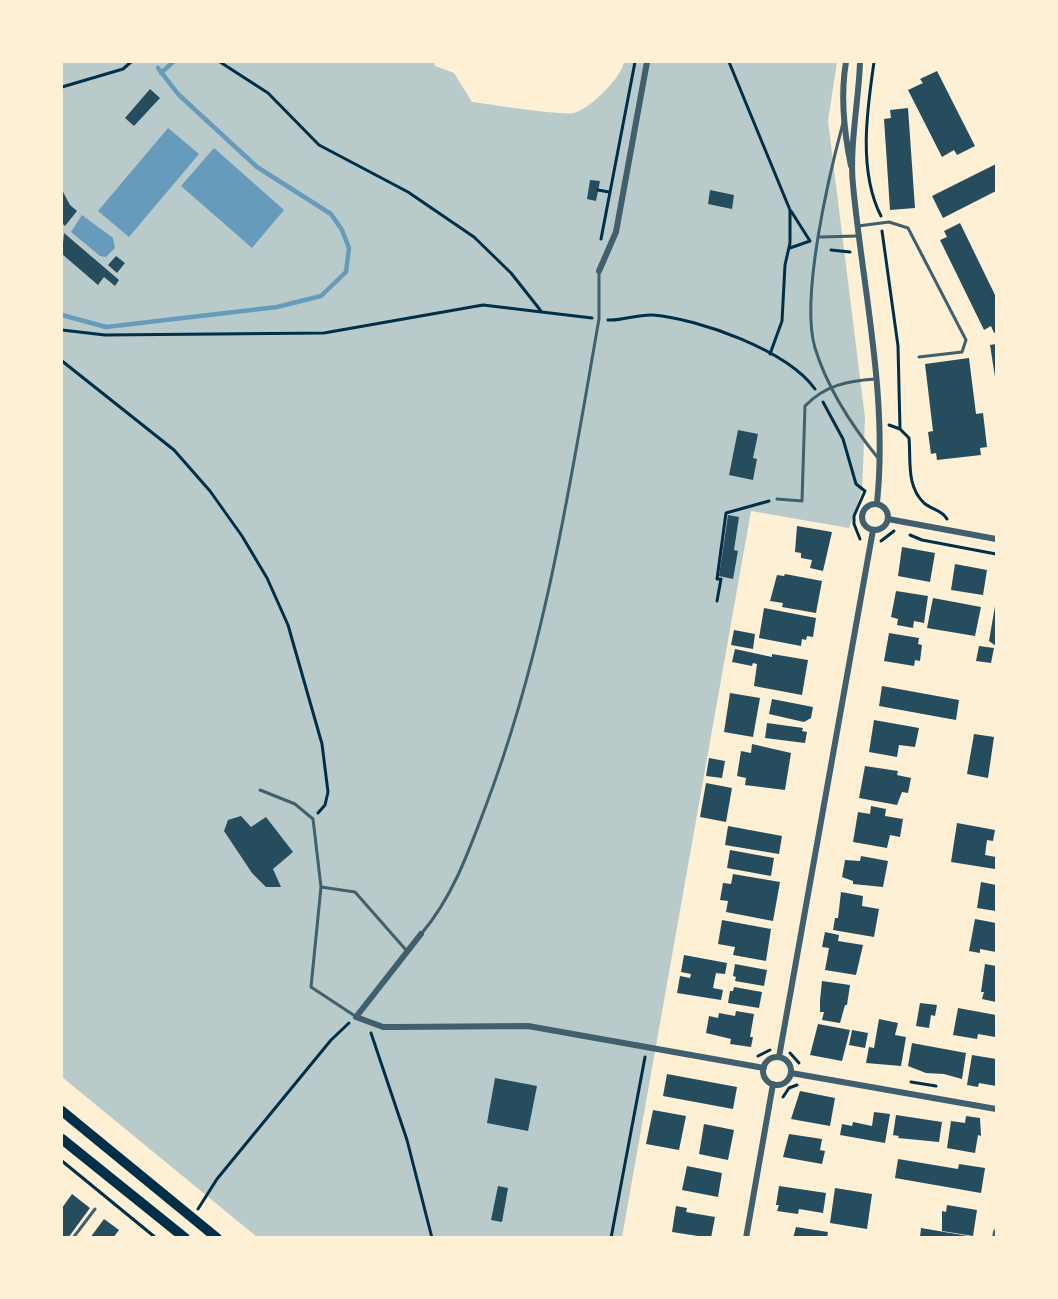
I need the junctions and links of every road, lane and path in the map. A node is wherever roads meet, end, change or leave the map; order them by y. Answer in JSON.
{"nodes":[{"id":1,"x":131,"y":62,"type":"edge"},
{"id":2,"x":220,"y":62,"type":"edge"},
{"id":3,"x":635,"y":62,"type":"edge"},
{"id":4,"x":647,"y":62,"type":"edge"},
{"id":5,"x":729,"y":62,"type":"edge"},
{"id":6,"x":846,"y":62,"type":"edge"},
{"id":7,"x":860,"y":62,"type":"edge"},
{"id":8,"x":874,"y":62,"type":"edge"},
{"id":9,"x":62,"y":87,"type":"edge"},
{"id":10,"x":844,"y":118,"type":"junction"},
{"id":11,"x":852,"y":173,"type":"junction"},
{"id":12,"x":598,"y":190,"type":"dead end"},
{"id":13,"x":609,"y":192,"type":"junction"},
{"id":14,"x":616,"y":193,"type":"dead end"},
{"id":15,"x":789,"y":210,"type":"junction"},
{"id":16,"x":881,"y":216,"type":"dead end"},
{"id":17,"x":858,"y":226,"type":"junction"},
{"id":18,"x":882,"y":231,"type":"dead end"},
{"id":19,"x":860,"y":236,"type":"junction"},
{"id":20,"x":820,"y":237,"type":"junction"},
{"id":21,"x":885,"y":246,"type":"junction"},
{"id":22,"x":878,"y":247,"type":"dead end"},
{"id":23,"x":600,"y":248,"type":"dead end"},
{"id":24,"x":789,"y":248,"type":"junction"},
{"id":25,"x":831,"y":250,"type":"dead end"},
{"id":26,"x":851,"y":252,"type":"dead end"},
{"id":27,"x":599,"y":271,"type":"joint"},
{"id":28,"x":541,"y":311,"type":"junction"},
{"id":29,"x":599,"y":319,"type":"junction"},
{"id":30,"x":62,"y":330,"type":"edge"},
{"id":31,"x":770,"y":354,"type":"junction"},
{"id":32,"x":919,"y":357,"type":"dead end"},
{"id":33,"x":62,"y":361,"type":"edge"},
{"id":34,"x":877,"y":378,"type":"junction"},
{"id":35,"x":813,"y":386,"type":"dead end"},
{"id":36,"x":831,"y":387,"type":"junction"},
{"id":37,"x":820,"y":398,"type":"dead end"},
{"id":38,"x":887,"y":425,"type":"dead end"},
{"id":39,"x":900,"y":429,"type":"junction"},
{"id":40,"x":848,"y":430,"type":"dead end"},
{"id":41,"x":840,"y":433,"type":"junction"},
{"id":42,"x":879,"y":460,"type":"junction"},
{"id":43,"x":777,"y":499,"type":"joint"},
{"id":44,"x":877,"y":503,"type":"junction"},
{"id":45,"x":888,"y":519,"type":"junction"},
{"id":46,"x":949,"y":521,"type":"dead end"},
{"id":47,"x":873,"y":530,"type":"junction"},
{"id":48,"x":894,"y":532,"type":"dead end"},
{"id":49,"x":860,"y":537,"type":"dead end"},
{"id":50,"x":996,"y":539,"type":"edge"},
{"id":51,"x":996,"y":554,"type":"edge"},
{"id":52,"x":717,"y":601,"type":"dead end"},
{"id":53,"x":260,"y":790,"type":"dead end"},
{"id":54,"x":313,"y":819,"type":"junction"},
{"id":55,"x":321,"y":887,"type":"junction"},
{"id":56,"x":421,"y":934,"type":"joint"},
{"id":57,"x":407,"y":952,"type":"junction"},
{"id":58,"x":356,"y":1017,"type":"junction"},
{"id":59,"x":369,"y":1022,"type":"junction"},
{"id":60,"x":345,"y":1028,"type":"dead end"},
{"id":61,"x":647,"y":1047,"type":"junction"},
{"id":62,"x":779,"y":1057,"type":"junction"},
{"id":63,"x":764,"y":1068,"type":"junction"},
{"id":64,"x":791,"y":1073,"type":"junction"},
{"id":65,"x":773,"y":1084,"type":"junction"},
{"id":66,"x":799,"y":1084,"type":"dead end"},
{"id":67,"x":781,"y":1105,"type":"dead end"},
{"id":68,"x":996,"y":1109,"type":"edge"},
{"id":69,"x":62,"y":1111,"type":"edge"},
{"id":70,"x":62,"y":1139,"type":"edge"},
{"id":71,"x":62,"y":1161,"type":"edge"},
{"id":72,"x":95,"y":1209,"type":"dead end"},
{"id":73,"x":192,"y":1217,"type":"junction"},
{"id":74,"x":996,"y":1232,"type":"edge"},
{"id":75,"x":73,"y":1238,"type":"edge"},
{"id":76,"x":156,"y":1238,"type":"edge"},
{"id":77,"x":185,"y":1238,"type":"edge"},
{"id":78,"x":217,"y":1238,"type":"edge"},
{"id":79,"x":432,"y":1238,"type":"edge"},
{"id":80,"x":611,"y":1238,"type":"edge"},
{"id":81,"x":746,"y":1238,"type":"edge"},
{"id":82,"x":995,"y":1238,"type":"edge"}],
"edges":[{"from":1,"to":9,"type":"path"},
{"from":2,"to":28,"type":"path"},
{"from":3,"to":13,"type":"path"},
{"from":4,"to":27,"type":"street"},
{"from":5,"to":15,"type":"path"},
{"from":6,"to":10,"type":"street"},
{"from":7,"to":11,"type":"street"},
{"from":8,"to":16,"type":"path"},
{"from":10,"to":11,"type":"street"},
{"from":10,"to":20,"type":"lane"},
{"from":11,"to":17,"type":"street"},
{"from":12,"to":13,"type":"path"},
{"from":13,"to":14,"type":"path"},
{"from":13,"to":23,"type":"path"},
{"from":15,"to":24,"type":"path"},
{"from":15,"to":24,"type":"path"},
{"from":17,"to":19,"type":"street"},
{"from":17,"to":32,"type":"lane"},
{"from":18,"to":21,"type":"path"},
{"from":19,"to":20,"type":"lane"},
{"from":19,"to":34,"type":"street"},
{"from":20,"to":36,"type":"lane"},
{"from":21,"to":22,"type":"path"},
{"from":21,"to":39,"type":"path"},
{"from":24,"to":31,"type":"path"},
{"from":25,"to":26,"type":"path"},
{"from":27,"to":29,"type":"lane"},
{"from":28,"to":29,"type":"path"},
{"from":28,"to":30,"type":"path"},
{"from":29,"to":31,"type":"path"},
{"from":29,"to":56,"type":"lane"},
{"from":31,"to":35,"type":"path"},
{"from":33,"to":54,"type":"path"},
{"from":34,"to":36,"type":"lane"},
{"from":34,"to":42,"type":"street"},
{"from":36,"to":42,"type":"lane"},
{"from":36,"to":43,"type":"lane"},
{"from":37,"to":41,"type":"path"},
{"from":38,"to":39,"type":"path"},
{"from":39,"to":46,"type":"path"},
{"from":40,"to":41,"type":"path"},
{"from":41,"to":49,"type":"path"},
{"from":42,"to":44,"type":"street"},
{"from":43,"to":52,"type":"path"},
{"from":44,"to":45,"type":"street"},
{"from":44,"to":47,"type":"street"},
{"from":45,"to":47,"type":"street"},
{"from":45,"to":50,"type":"street"},
{"from":47,"to":62,"type":"street"},
{"from":48,"to":51,"type":"path"},
{"from":53,"to":54,"type":"lane"},
{"from":54,"to":55,"type":"lane"},
{"from":55,"to":57,"type":"lane"},
{"from":55,"to":58,"type":"lane"},
{"from":56,"to":57,"type":"street"},
{"from":57,"to":58,"type":"street"},
{"from":58,"to":59,"type":"street"},
{"from":59,"to":61,"type":"street"},
{"from":59,"to":79,"type":"path"},
{"from":60,"to":73,"type":"path"},
{"from":61,"to":63,"type":"street"},
{"from":61,"to":80,"type":"path"},
{"from":62,"to":63,"type":"street"},
{"from":62,"to":64,"type":"street"},
{"from":63,"to":65,"type":"street"},
{"from":64,"to":65,"type":"street"},
{"from":64,"to":68,"type":"street"},
{"from":65,"to":81,"type":"street"},
{"from":66,"to":67,"type":"path"},
{"from":69,"to":73,"type":"highway"},
{"from":70,"to":77,"type":"highway"},
{"from":71,"to":76,"type":"path"},
{"from":72,"to":75,"type":"lane"},
{"from":73,"to":78,"type":"highway"},
{"from":74,"to":82,"type":"street"}]}
